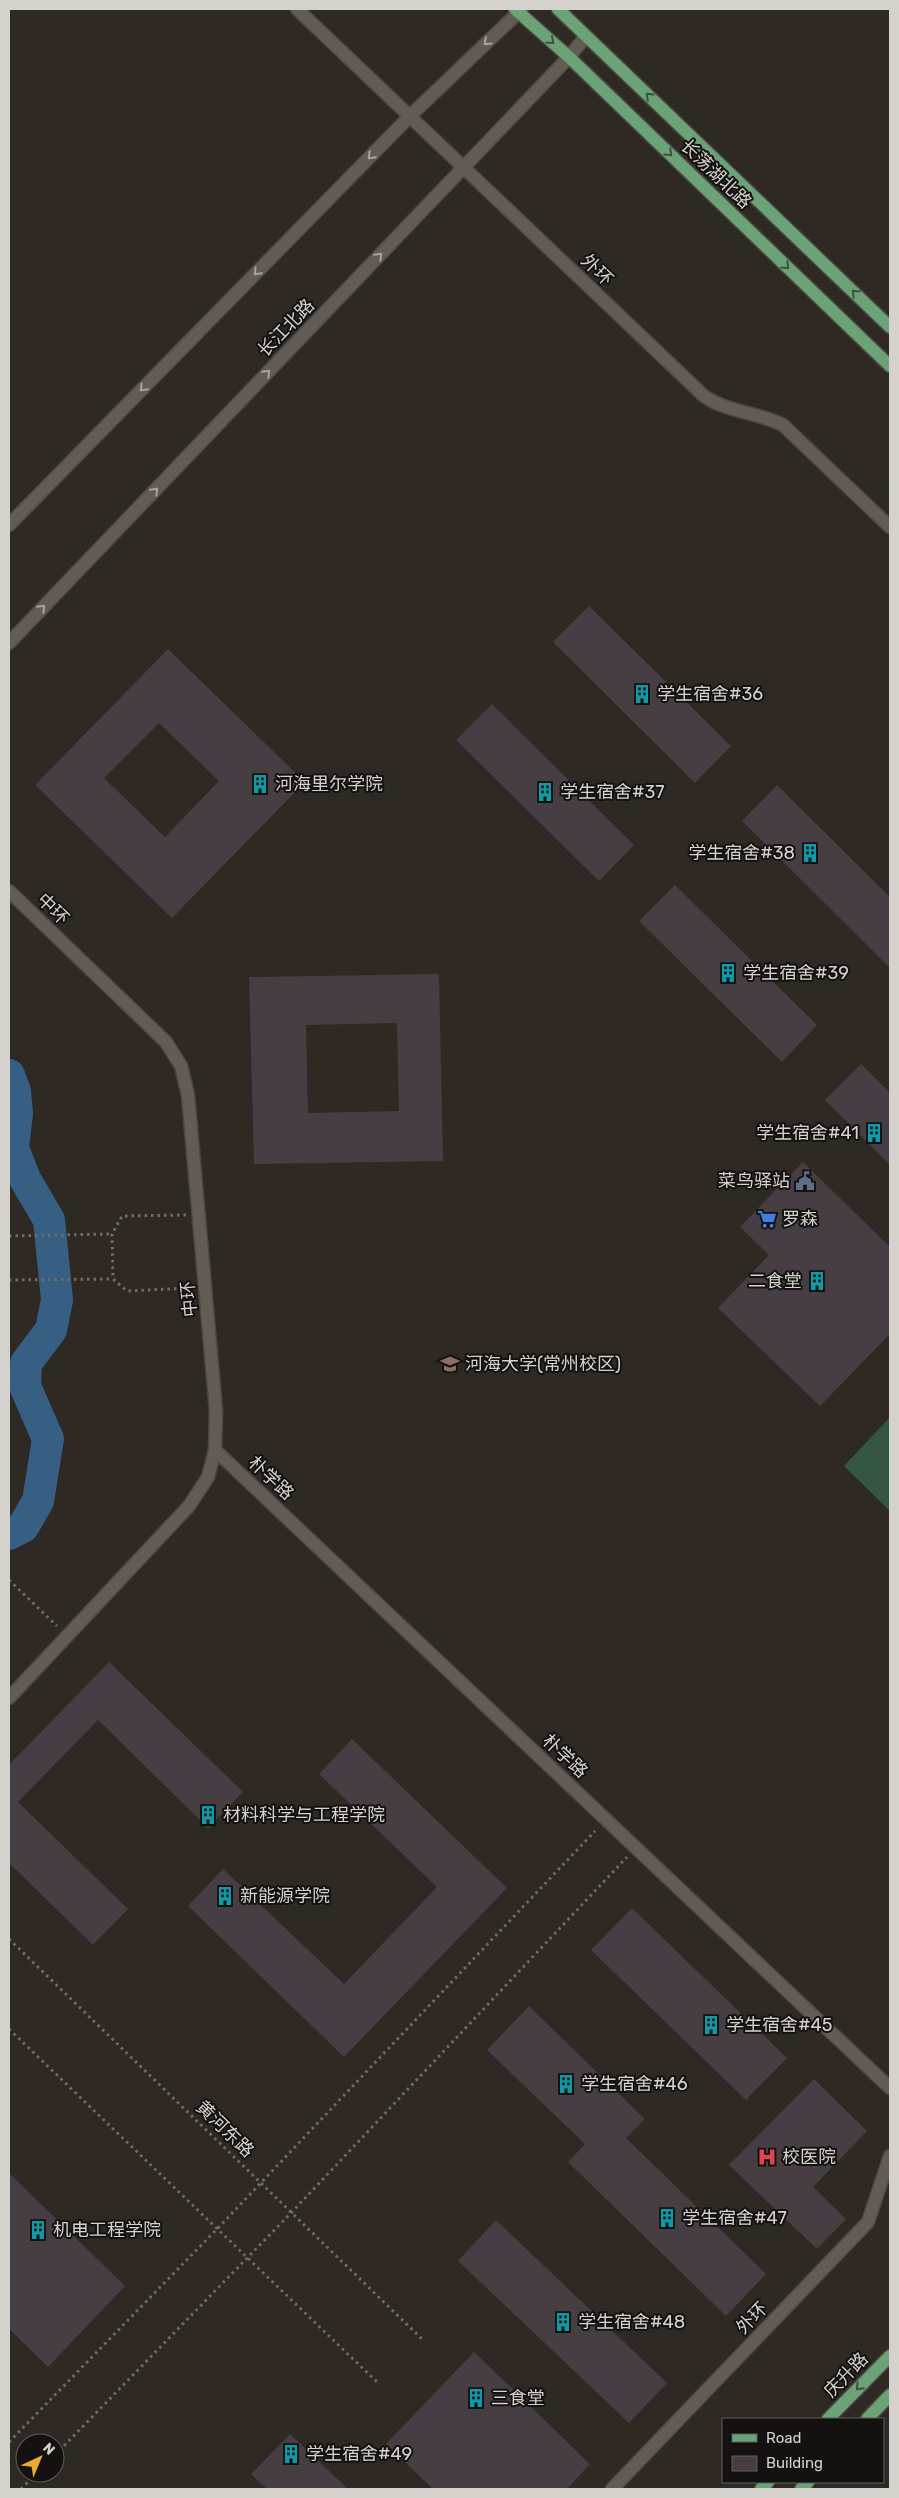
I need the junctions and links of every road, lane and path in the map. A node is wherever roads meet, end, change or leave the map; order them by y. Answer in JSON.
{"nodes":[{"id":1,"x":297,"y":9,"type":"edge"},
{"id":2,"x":558,"y":9,"type":"edge"},
{"id":3,"x":519,"y":10,"type":"edge"},
{"id":4,"x":586,"y":36,"type":"junction"},
{"id":5,"x":569,"y":57,"type":"junction"},
{"id":6,"x":411,"y":115,"type":"junction"},
{"id":7,"x":464,"y":167,"type":"junction"},
{"id":8,"x":890,"y":327,"type":"edge"},
{"id":9,"x":890,"y":366,"type":"edge"},
{"id":10,"x":9,"y":525,"type":"edge"},
{"id":11,"x":890,"y":527,"type":"edge"},
{"id":12,"x":9,"y":643,"type":"edge"},
{"id":13,"x":9,"y":891,"type":"edge"},
{"id":14,"x":199,"y":1214,"type":"junction"},
{"id":15,"x":112,"y":1234,"type":"junction"},
{"id":16,"x":9,"y":1236,"type":"edge"},
{"id":17,"x":113,"y":1279,"type":"junction"},
{"id":18,"x":9,"y":1280,"type":"edge"},
{"id":19,"x":205,"y":1288,"type":"junction"},
{"id":20,"x":216,"y":1450,"type":"junction"},
{"id":21,"x":9,"y":1580,"type":"edge"},
{"id":22,"x":68,"y":1636,"type":"junction"},
{"id":23,"x":9,"y":1698,"type":"edge"},
{"id":24,"x":606,"y":1819,"type":"junction"},
{"id":25,"x":636,"y":1848,"type":"junction"},
{"id":26,"x":9,"y":1939,"type":"edge"},
{"id":27,"x":9,"y":2029,"type":"edge"},
{"id":28,"x":890,"y":2088,"type":"edge"},
{"id":29,"x":890,"y":2156,"type":"edge"},
{"id":30,"x":260,"y":2183,"type":"junction"},
{"id":31,"x":291,"y":2213,"type":"junction"},
{"id":32,"x":218,"y":2228,"type":"junction"},
{"id":33,"x":248,"y":2258,"type":"junction"},
{"id":34,"x":422,"y":2339,"type":"dead end"},
{"id":35,"x":890,"y":2356,"type":"edge"},
{"id":36,"x":377,"y":2382,"type":"dead end"},
{"id":37,"x":890,"y":2394,"type":"edge"},
{"id":38,"x":829,"y":2418,"type":"edge"},
{"id":39,"x":868,"y":2418,"type":"edge"},
{"id":40,"x":9,"y":2442,"type":"edge"},
{"id":41,"x":65,"y":2445,"type":"edge"},
{"id":42,"x":612,"y":2489,"type":"edge"}],
"edges":[{"from":1,"to":6,"type":"lane","name":"外环"},
{"from":2,"to":4,"type":"main road","name":"长荡湖北路"},
{"from":3,"to":5,"type":"main road","name":"长荡湖北路","one_way":true},
{"from":3,"to":6,"type":"lane","one_way":true},
{"from":4,"to":5,"type":"lane","name":"长江北路"},
{"from":8,"to":4,"type":"main road","name":"长荡湖北路","one_way":true},
{"from":5,"to":7,"type":"lane","name":"长江北路"},
{"from":5,"to":9,"type":"main road","name":"长荡湖北路","one_way":true},
{"from":6,"to":7,"type":"lane","name":"外环"},
{"from":6,"to":10,"type":"lane","one_way":true},
{"from":7,"to":11,"type":"lane","name":"外环"},
{"from":12,"to":7,"type":"lane","name":"长江北路","one_way":true},
{"from":13,"to":14,"type":"lane","name":"中环"},
{"from":14,"to":15,"type":"path"},
{"from":14,"to":19,"type":"lane","name":"中环"},
{"from":15,"to":16,"type":"path"},
{"from":15,"to":17,"type":"path"},
{"from":17,"to":18,"type":"path"},
{"from":17,"to":19,"type":"path"},
{"from":19,"to":20,"type":"lane","name":"中环"},
{"from":20,"to":22,"type":"lane","name":"中环"},
{"from":20,"to":24,"type":"lane","name":"朴学路"},
{"from":21,"to":22,"type":"path"},
{"from":22,"to":23,"type":"lane","name":"中环"},
{"from":24,"to":25,"type":"lane","name":"朴学路"},
{"from":24,"to":30,"type":"path"},
{"from":25,"to":28,"type":"lane","name":"朴学路"},
{"from":25,"to":31,"type":"path"},
{"from":26,"to":30,"type":"path","name":"黄河东路"},
{"from":27,"to":32,"type":"path"},
{"from":29,"to":42,"type":"lane","name":"外环"},
{"from":30,"to":31,"type":"path","name":"黄河东路"},
{"from":30,"to":32,"type":"path"},
{"from":31,"to":33,"type":"path"},
{"from":31,"to":34,"type":"path","name":"黄河东路"},
{"from":32,"to":33,"type":"path"},
{"from":32,"to":40,"type":"path"},
{"from":33,"to":36,"type":"path"},
{"from":33,"to":41,"type":"path"},
{"from":35,"to":38,"type":"main road","name":"庆升路","one_way":true},
{"from":37,"to":39,"type":"main road"}]}
